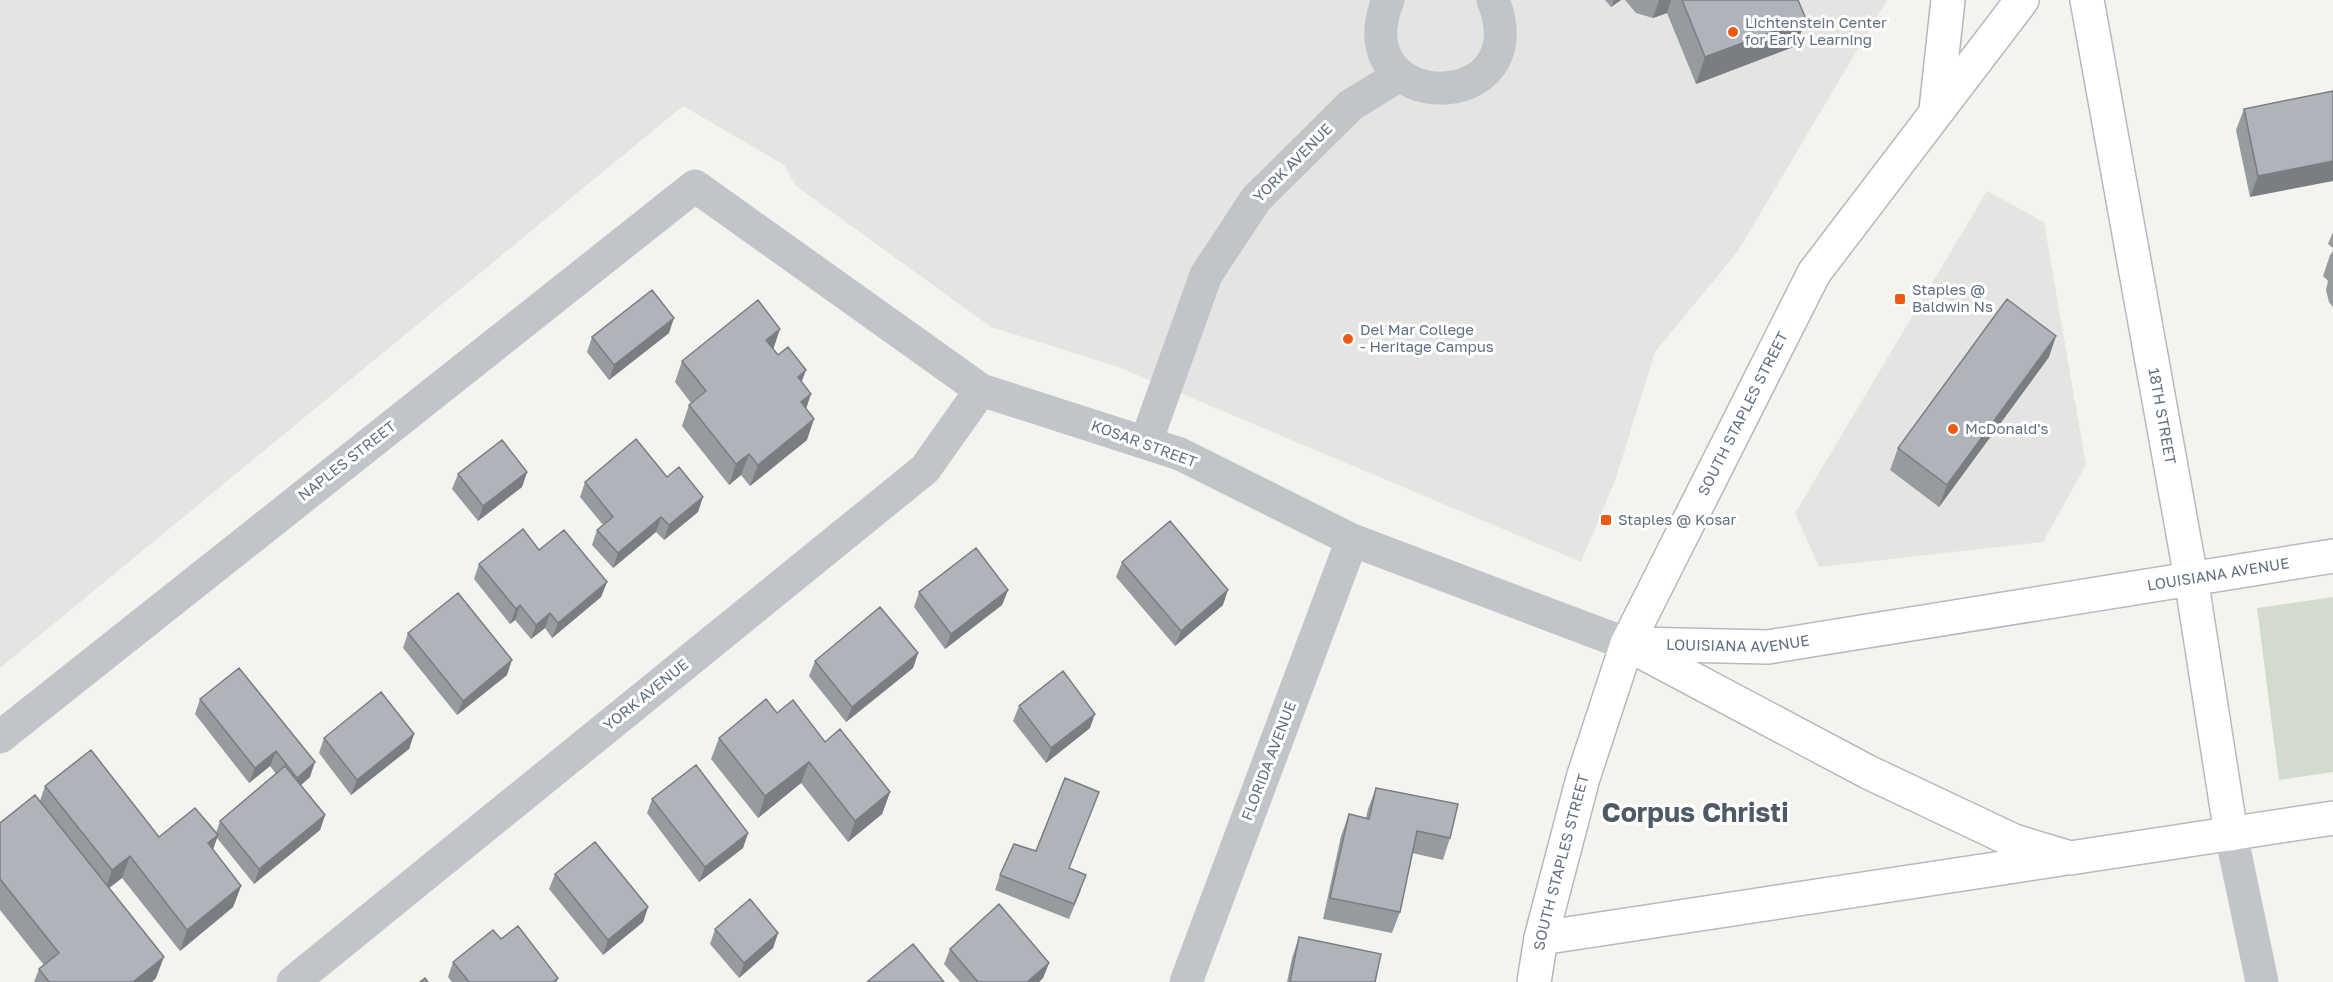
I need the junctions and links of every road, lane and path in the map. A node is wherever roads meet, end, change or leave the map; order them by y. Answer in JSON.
{"nodes":[{"id":1,"x":1388,"y":0,"type":"edge"},
{"id":2,"x":1493,"y":0,"type":"edge"},
{"id":3,"x":1948,"y":0,"type":"edge"},
{"id":4,"x":2022,"y":0,"type":"edge"},
{"id":5,"x":2087,"y":0,"type":"edge"},
{"id":6,"x":1400,"y":75,"type":"junction"},
{"id":7,"x":1936,"y":110,"type":"junction"},
{"id":8,"x":695,"y":186,"type":"joint"},
{"id":9,"x":981,"y":390,"type":"junction"},
{"id":10,"x":1146,"y":442,"type":"junction"},
{"id":11,"x":1352,"y":540,"type":"junction"},
{"id":12,"x":2333,"y":556,"type":"edge"},
{"id":13,"x":2191,"y":578,"type":"junction"},
{"id":14,"x":1627,"y":644,"type":"junction"},
{"id":15,"x":0,"y":736,"type":"edge"},
{"id":16,"x":2333,"y":818,"type":"edge"},
{"id":17,"x":2231,"y":834,"type":"junction"},
{"id":18,"x":2070,"y":858,"type":"junction"},
{"id":19,"x":1540,"y":938,"type":"junction"},
{"id":20,"x":293,"y":982,"type":"edge"},
{"id":21,"x":1186,"y":982,"type":"edge"},
{"id":22,"x":1533,"y":982,"type":"edge"},
{"id":23,"x":2262,"y":982,"type":"edge"}],
"edges":[{"from":1,"to":6,"type":"street"},
{"from":2,"to":6,"type":"street"},
{"from":3,"to":7,"type":"main road"},
{"from":4,"to":7,"type":"main road","name":"SOUTH STAPLES STREET"},
{"from":5,"to":13,"type":"main road","name":"18TH STREET"},
{"from":6,"to":10,"type":"street","name":"YORK AVENUE"},
{"from":7,"to":14,"type":"main road","name":"SOUTH STAPLES STREET"},
{"from":8,"to":9,"type":"street","name":"KOSAR STREET"},
{"from":8,"to":15,"type":"street","name":"NAPLES STREET"},
{"from":9,"to":10,"type":"street","name":"KOSAR STREET"},
{"from":9,"to":20,"type":"street","name":"YORK AVENUE"},
{"from":10,"to":11,"type":"street","name":"KOSAR STREET"},
{"from":11,"to":14,"type":"street","name":"KOSAR STREET"},
{"from":11,"to":21,"type":"street","name":"FLORIDA AVENUE"},
{"from":12,"to":13,"type":"main road","name":"LOUISIANA AVENUE"},
{"from":13,"to":14,"type":"main road","name":"LOUISIANA AVENUE"},
{"from":13,"to":17,"type":"main road","name":"18TH STREET"},
{"from":14,"to":18,"type":"main road","name":"LOUISIANA AVENUE"},
{"from":14,"to":19,"type":"main road","name":"SOUTH STAPLES STREET"},
{"from":16,"to":17,"type":"main road","name":"LOUISIANA AVENUE"},
{"from":17,"to":18,"type":"main road","name":"LOUISIANA AVENUE"},
{"from":17,"to":23,"type":"street"},
{"from":18,"to":19,"type":"main road","name":"LOUISIANA AVENUE"},
{"from":19,"to":22,"type":"main road","name":"SOUTH STAPLES STREET"}]}
